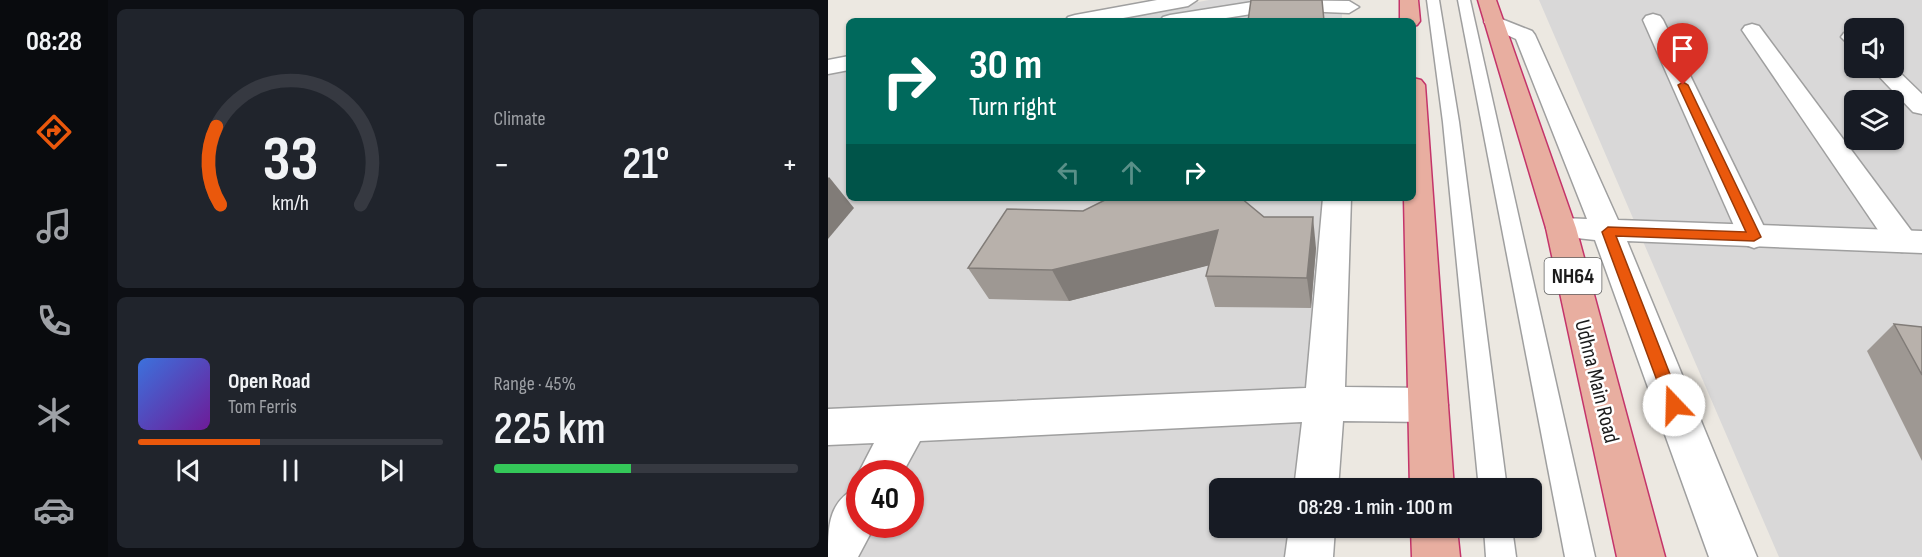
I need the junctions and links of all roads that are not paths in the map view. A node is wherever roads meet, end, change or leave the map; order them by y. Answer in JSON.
{"nodes":[{"id":1,"x":1188,"y":0,"type":"edge"},
{"id":2,"x":1409,"y":0,"type":"edge"},
{"id":3,"x":1433,"y":0,"type":"edge"},
{"id":4,"x":1464,"y":0,"type":"edge"},
{"id":5,"x":1349,"y":9,"type":"edge"},
{"id":6,"x":1490,"y":11,"type":"edge"},
{"id":7,"x":1091,"y":18,"type":"edge"},
{"id":8,"x":1189,"y":18,"type":"edge"},
{"id":9,"x":1410,"y":18,"type":"edge"},
{"id":10,"x":1653,"y":20,"type":"dead end"},
{"id":11,"x":1752,"y":30,"type":"dead end"},
{"id":12,"x":846,"y":64,"type":"edge"},
{"id":13,"x":828,"y":67,"type":"edge"},
{"id":14,"x":1892,"y":78,"type":"edge"},
{"id":15,"x":846,"y":79,"type":"edge"},
{"id":16,"x":828,"y":82,"type":"edge"},
{"id":17,"x":1922,"y":108,"type":"edge"},
{"id":18,"x":1416,"y":149,"type":"edge"},
{"id":19,"x":1337,"y":201,"type":"edge"},
{"id":20,"x":1561,"y":228,"type":"junction"},
{"id":21,"x":1608,"y":232,"type":"junction"},
{"id":22,"x":1754,"y":237,"type":"junction"},
{"id":23,"x":1912,"y":242,"type":"edge"},
{"id":24,"x":1324,"y":404,"type":"junction"},
{"id":25,"x":1428,"y":405,"type":"junction"},
{"id":26,"x":908,"y":424,"type":"junction"},
{"id":27,"x":828,"y":427,"type":"edge"},
{"id":28,"x":887,"y":460,"type":"edge"},
{"id":29,"x":1317,"y":478,"type":"edge"},
{"id":30,"x":1431,"y":478,"type":"edge"},
{"id":31,"x":1492,"y":478,"type":"edge"},
{"id":32,"x":846,"y":532,"type":"edge"},
{"id":33,"x":1311,"y":538,"type":"edge"},
{"id":34,"x":1435,"y":538,"type":"edge"},
{"id":35,"x":1499,"y":538,"type":"edge"},
{"id":36,"x":832,"y":557,"type":"edge"},
{"id":37,"x":1309,"y":557,"type":"edge"},
{"id":38,"x":1436,"y":557,"type":"edge"},
{"id":39,"x":1501,"y":557,"type":"edge"},
{"id":40,"x":1580,"y":557,"type":"edge"},
{"id":41,"x":1641,"y":557,"type":"edge"},
{"id":42,"x":1732,"y":557,"type":"edge"}],
"edges":[{"from":1,"to":7,"type":"street"},
{"from":2,"to":9,"type":"highway"},
{"from":3,"to":31,"type":"lane"},
{"from":4,"to":40,"type":"lane"},
{"from":5,"to":8,"type":"street"},
{"from":6,"to":20,"type":"highway","name":"Udhna Main Road","number":"NH64"},
{"from":6,"to":21,"type":"street"},
{"from":10,"to":22,"type":"street"},
{"from":11,"to":23,"type":"street"},
{"from":12,"to":13,"type":"street"},
{"from":14,"to":17,"type":"street"},
{"from":15,"to":16,"type":"street"},
{"from":18,"to":25,"type":"highway"},
{"from":19,"to":24,"type":"street"},
{"from":20,"to":21,"type":"street"},
{"from":20,"to":41,"type":"highway","name":"Udhna Main Road","number":"NH64"},
{"from":21,"to":22,"type":"street"},
{"from":21,"to":42,"type":"street"},
{"from":22,"to":23,"type":"street"},
{"from":24,"to":25,"type":"street"},
{"from":24,"to":26,"type":"street"},
{"from":24,"to":29,"type":"street"},
{"from":25,"to":30,"type":"highway"},
{"from":26,"to":27,"type":"street"},
{"from":26,"to":28,"type":"street"},
{"from":32,"to":36,"type":"street"},
{"from":33,"to":37,"type":"street"},
{"from":34,"to":38,"type":"highway"},
{"from":35,"to":39,"type":"lane"}]}
